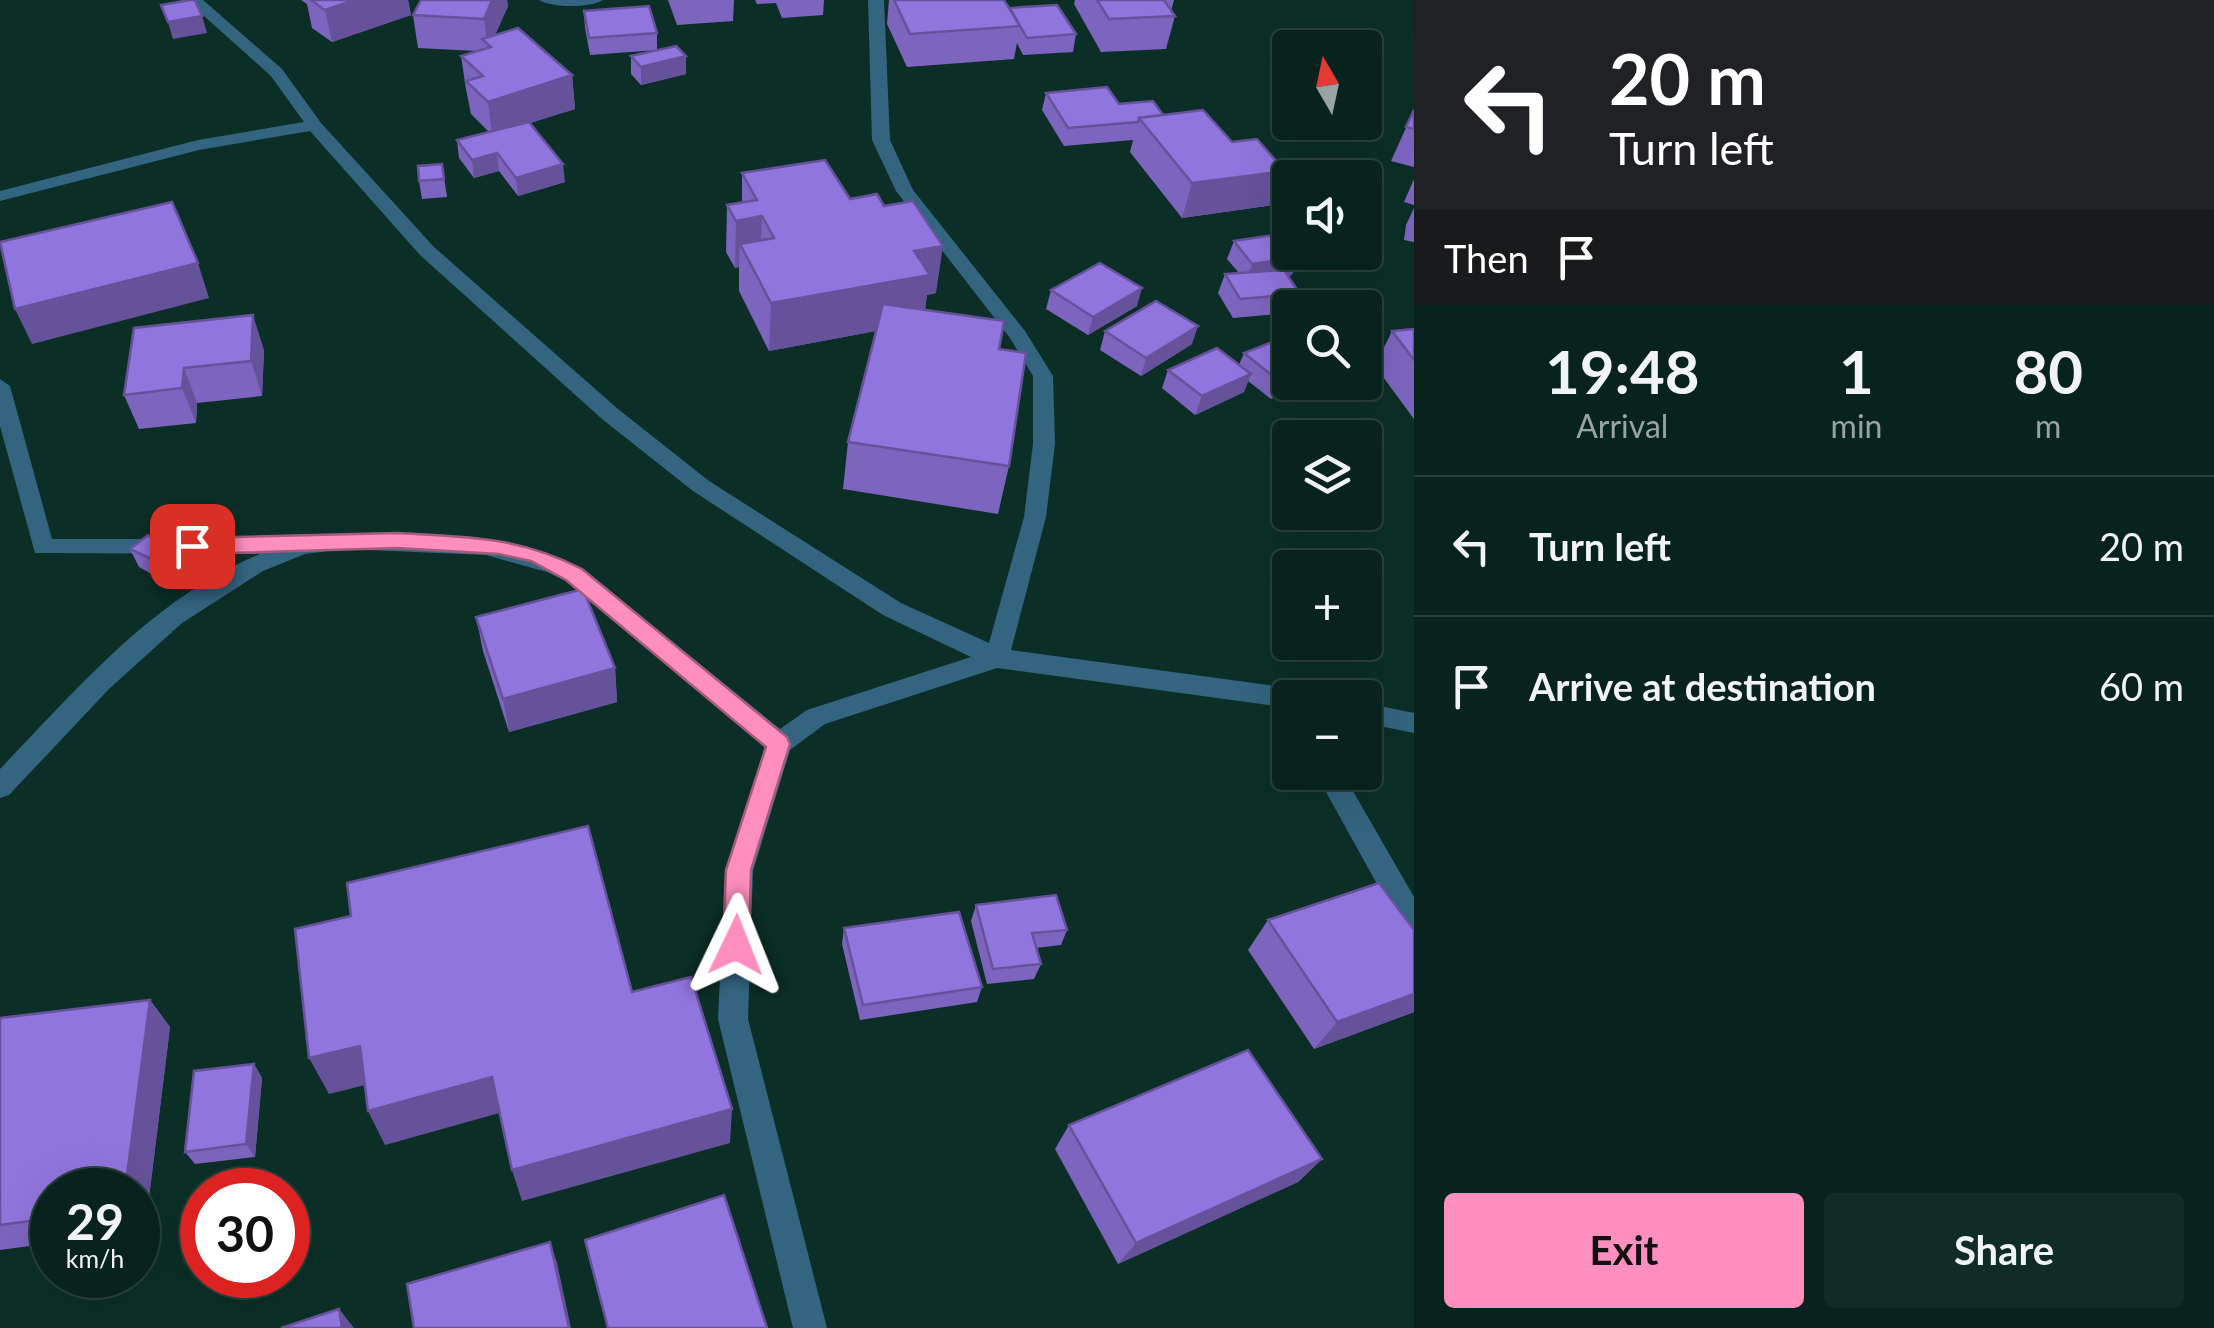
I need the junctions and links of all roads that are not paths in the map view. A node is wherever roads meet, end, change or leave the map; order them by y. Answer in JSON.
{"nodes":[{"id":1,"x":194,"y":0,"type":"edge"},
{"id":2,"x":547,"y":0,"type":"edge"},
{"id":3,"x":595,"y":0,"type":"edge"},
{"id":4,"x":876,"y":0,"type":"edge"},
{"id":5,"x":314,"y":125,"type":"junction"},
{"id":6,"x":0,"y":196,"type":"edge"},
{"id":7,"x":0,"y":386,"type":"edge"},
{"id":8,"x":302,"y":545,"type":"junction"},
{"id":9,"x":997,"y":658,"type":"junction"},
{"id":10,"x":1272,"y":699,"type":"edge"},
{"id":11,"x":1382,"y":717,"type":"edge"},
{"id":12,"x":1414,"y":724,"type":"edge"},
{"id":13,"x":778,"y":744,"type":"junction"},
{"id":14,"x":0,"y":786,"type":"edge"},
{"id":15,"x":1338,"y":790,"type":"edge"},
{"id":16,"x":1414,"y":924,"type":"edge"},
{"id":17,"x":810,"y":1328,"type":"edge"}],
"edges":[{"from":1,"to":5,"type":"street"},
{"from":2,"to":3,"type":"street"},
{"from":4,"to":9,"type":"street"},
{"from":5,"to":6,"type":"street"},
{"from":5,"to":9,"type":"street"},
{"from":7,"to":8,"type":"street"},
{"from":8,"to":13,"type":"street"},
{"from":8,"to":14,"type":"street"},
{"from":9,"to":10,"type":"street"},
{"from":9,"to":13,"type":"street"},
{"from":11,"to":12,"type":"street"},
{"from":13,"to":17,"type":"street"},
{"from":15,"to":16,"type":"street"}]}
